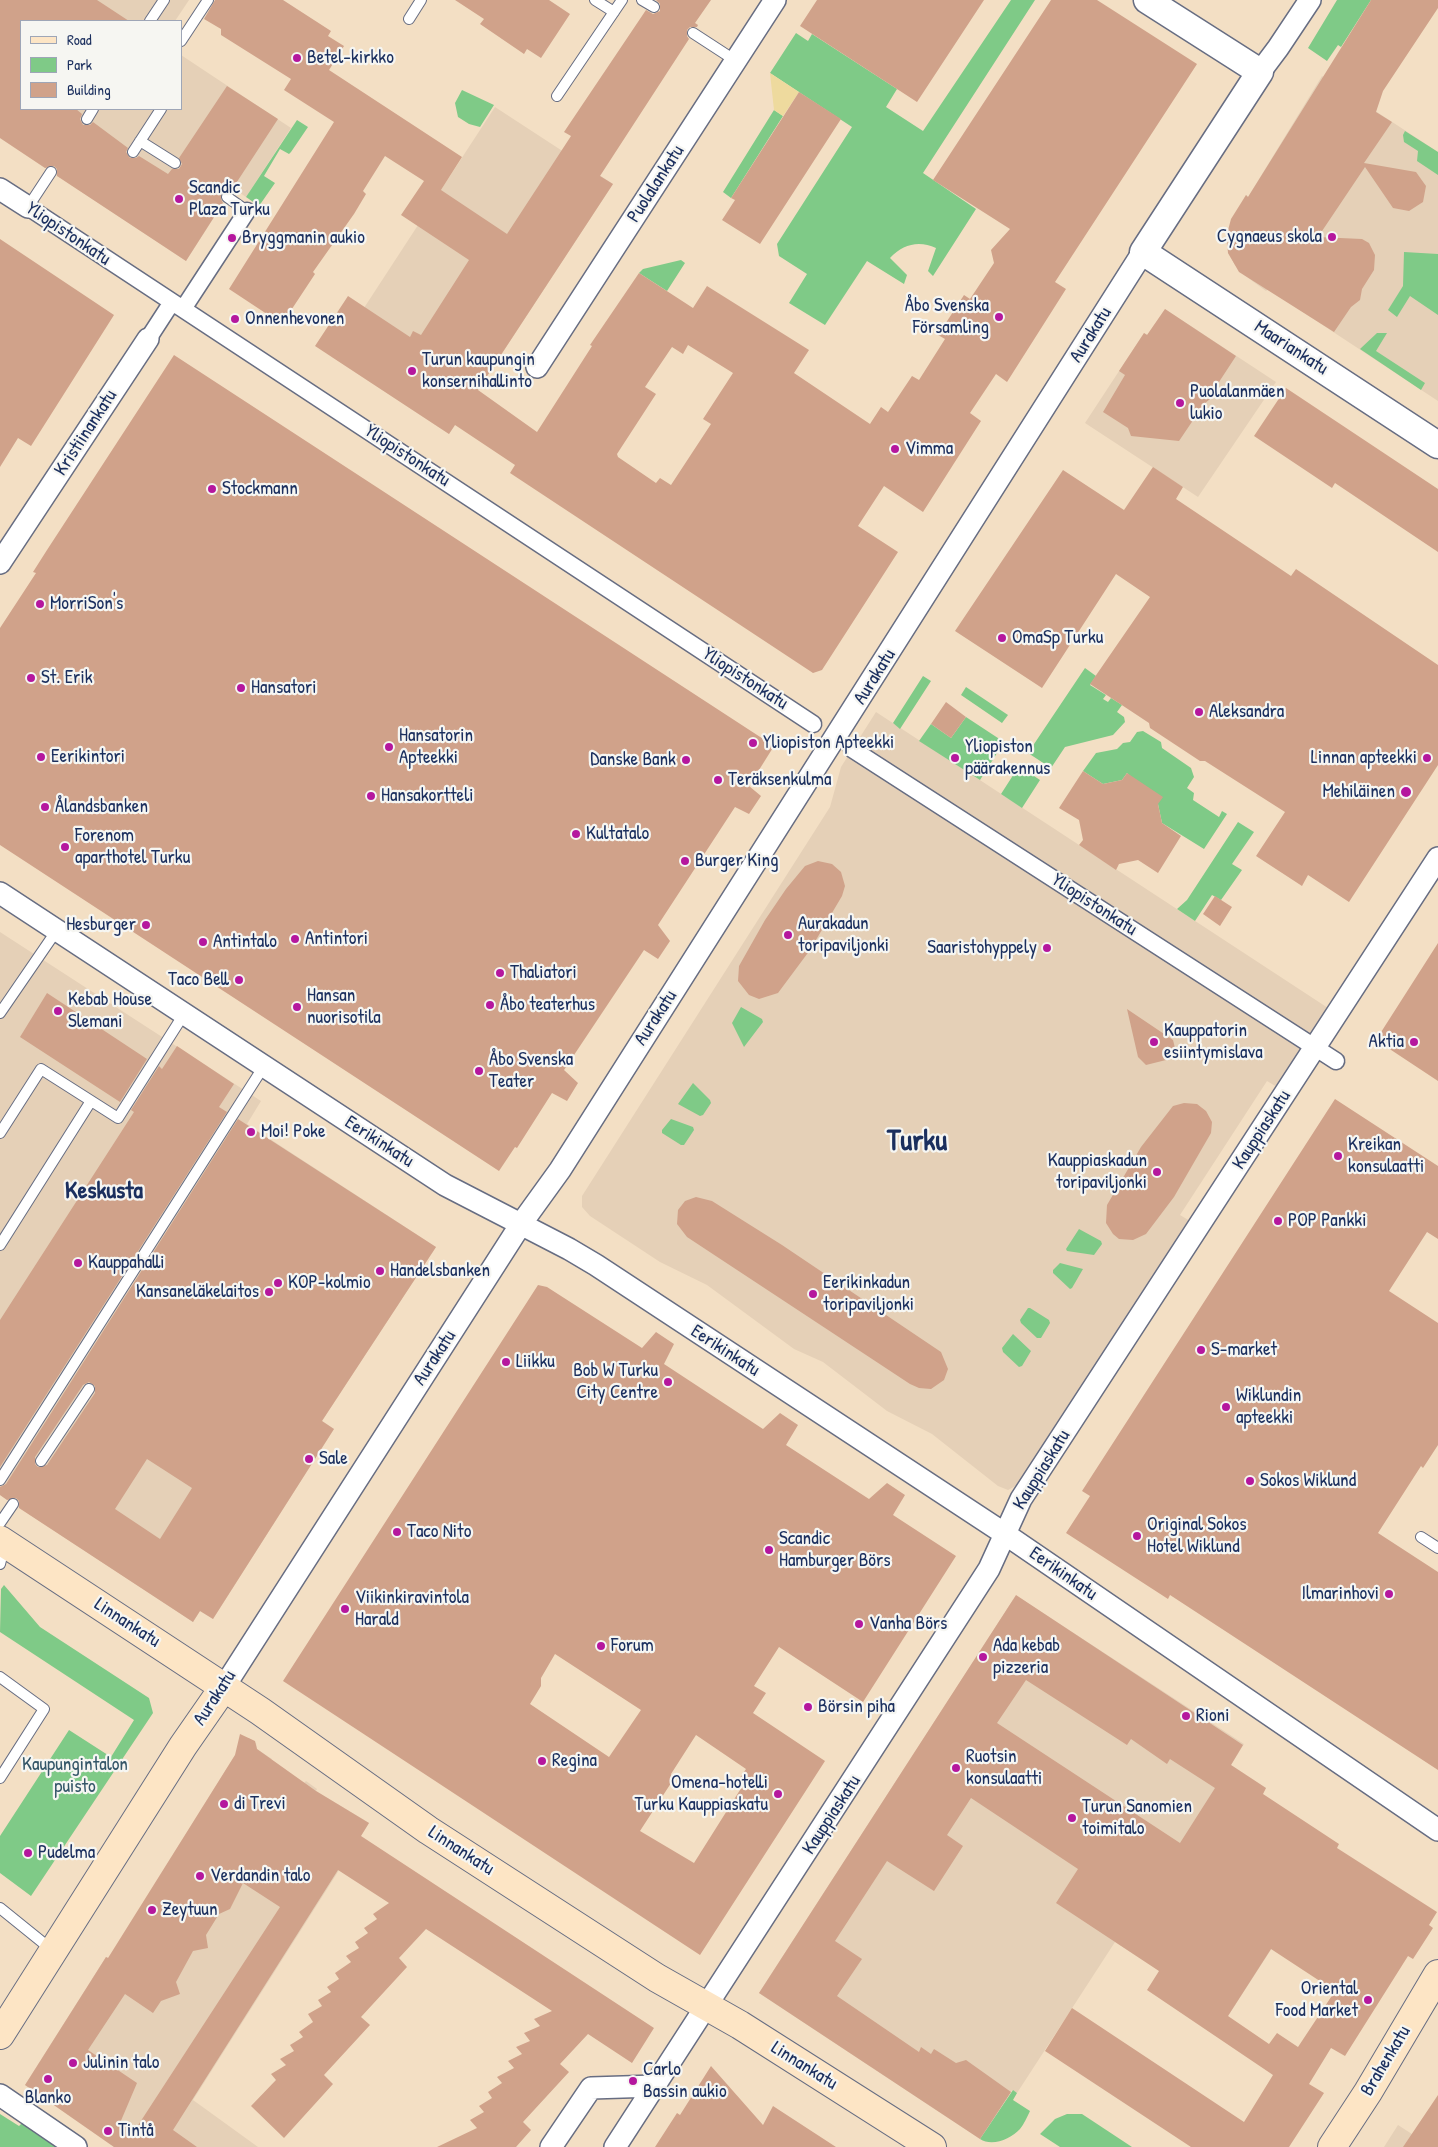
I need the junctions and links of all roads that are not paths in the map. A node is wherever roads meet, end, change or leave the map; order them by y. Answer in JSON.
{"nodes":[{"id":1,"x":164,"y":0,"type":"edge"},
{"id":2,"x":208,"y":0,"type":"edge"},
{"id":3,"x":421,"y":0,"type":"edge"},
{"id":4,"x":594,"y":0,"type":"edge"},
{"id":5,"x":622,"y":0,"type":"edge"},
{"id":6,"x":642,"y":0,"type":"edge"},
{"id":7,"x":775,"y":0,"type":"edge"},
{"id":8,"x":1147,"y":0,"type":"edge"},
{"id":9,"x":1310,"y":0,"type":"edge"},
{"id":10,"x":654,"y":7,"type":"dead end"},
{"id":11,"x":614,"y":12,"type":"junction"},
{"id":12,"x":409,"y":19,"type":"dead end"},
{"id":13,"x":151,"y":20,"type":"edge"},
{"id":14,"x":693,"y":33,"type":"dead end"},
{"id":15,"x":182,"y":39,"type":"edge"},
{"id":16,"x":736,"y":61,"type":"junction"},
{"id":17,"x":1260,"y":72,"type":"junction"},
{"id":18,"x":557,"y":96,"type":"dead end"},
{"id":19,"x":92,"y":110,"type":"edge"},
{"id":20,"x":161,"y":110,"type":"edge"},
{"id":21,"x":87,"y":119,"type":"dead end"},
{"id":22,"x":140,"y":141,"type":"junction"},
{"id":23,"x":133,"y":152,"type":"dead end"},
{"id":24,"x":176,"y":163,"type":"dead end"},
{"id":25,"x":52,"y":172,"type":"dead end"},
{"id":26,"x":0,"y":188,"type":"edge"},
{"id":27,"x":227,"y":197,"type":"dead end"},
{"id":28,"x":28,"y":207,"type":"junction"},
{"id":29,"x":247,"y":211,"type":"joint"},
{"id":30,"x":1143,"y":252,"type":"junction"},
{"id":31,"x":177,"y":305,"type":"junction"},
{"id":32,"x":148,"y":339,"type":"joint"},
{"id":33,"x":537,"y":367,"type":"dead end"},
{"id":34,"x":1438,"y":444,"type":"edge"},
{"id":35,"x":0,"y":563,"type":"edge"},
{"id":36,"x":813,"y":724,"type":"dead end"},
{"id":37,"x":852,"y":749,"type":"dead end"},
{"id":38,"x":1438,"y":858,"type":"edge"},
{"id":39,"x":0,"y":893,"type":"edge"},
{"id":40,"x":56,"y":930,"type":"junction"},
{"id":41,"x":0,"y":1013,"type":"edge"},
{"id":42,"x":184,"y":1014,"type":"junction"},
{"id":43,"x":1316,"y":1048,"type":"junction"},
{"id":44,"x":1336,"y":1061,"type":"dead end"},
{"id":45,"x":264,"y":1066,"type":"junction"},
{"id":46,"x":90,"y":1101,"type":"junction"},
{"id":47,"x":0,"y":1133,"type":"edge"},
{"id":48,"x":521,"y":1224,"type":"junction"},
{"id":49,"x":0,"y":1244,"type":"edge"},
{"id":50,"x":89,"y":1389,"type":"dead end"},
{"id":51,"x":41,"y":1461,"type":"dead end"},
{"id":52,"x":0,"y":1480,"type":"edge"},
{"id":53,"x":12,"y":1504,"type":"dead end"},
{"id":54,"x":1005,"y":1534,"type":"junction"},
{"id":55,"x":1421,"y":1536,"type":"dead end"},
{"id":56,"x":1,"y":1542,"type":"edge"},
{"id":57,"x":1438,"y":1548,"type":"edge"},
{"id":58,"x":0,"y":1677,"type":"edge"},
{"id":59,"x":224,"y":1687,"type":"junction"},
{"id":60,"x":0,"y":1778,"type":"edge"},
{"id":61,"x":1438,"y":1830,"type":"edge"},
{"id":62,"x":0,"y":1908,"type":"edge"},
{"id":63,"x":54,"y":1950,"type":"junction"},
{"id":64,"x":1438,"y":1974,"type":"edge"},
{"id":65,"x":708,"y":2007,"type":"junction"},
{"id":66,"x":0,"y":2035,"type":"edge"},
{"id":67,"x":655,"y":2086,"type":"junction"},
{"id":68,"x":0,"y":2095,"type":"edge"},
{"id":69,"x":76,"y":2147,"type":"edge"},
{"id":70,"x":551,"y":2147,"type":"edge"},
{"id":71,"x":615,"y":2147,"type":"edge"},
{"id":72,"x":932,"y":2147,"type":"edge"},
{"id":73,"x":1332,"y":2147,"type":"edge"}],
"edges":[{"from":1,"to":13,"type":"lane"},
{"from":2,"to":15,"type":"lane"},
{"from":3,"to":12,"type":"lane"},
{"from":4,"to":11,"type":"lane"},
{"from":5,"to":11,"type":"lane"},
{"from":6,"to":10,"type":"lane"},
{"from":7,"to":16,"type":"street","name":"Puolalankatu"},
{"from":8,"to":17,"type":"street"},
{"from":9,"to":17,"type":"street","name":"Aurakatu"},
{"from":11,"to":18,"type":"lane"},
{"from":14,"to":16,"type":"lane"},
{"from":16,"to":33,"type":"street","name":"Puolalankatu"},
{"from":17,"to":30,"type":"street","name":"Aurakatu"},
{"from":19,"to":21,"type":"lane"},
{"from":20,"to":22,"type":"lane"},
{"from":22,"to":23,"type":"lane"},
{"from":22,"to":24,"type":"lane"},
{"from":25,"to":28,"type":"lane"},
{"from":26,"to":28,"type":"street","name":"Yliopistonkatu"},
{"from":27,"to":29,"type":"lane"},
{"from":28,"to":31,"type":"street","name":"Yliopistonkatu"},
{"from":29,"to":31,"type":"street","name":"Kristiinankatu"},
{"from":30,"to":34,"type":"street","name":"Maariankatu"},
{"from":30,"to":48,"type":"street","name":"Aurakatu"},
{"from":31,"to":32,"type":"street","name":"Kristiinankatu"},
{"from":31,"to":36,"type":"street","name":"Yliopistonkatu"},
{"from":32,"to":35,"type":"street","name":"Kristiinankatu"},
{"from":37,"to":43,"type":"street","name":"Yliopistonkatu"},
{"from":38,"to":43,"type":"street","name":"Kauppiaskatu"},
{"from":39,"to":40,"type":"street","name":"Eerikinkatu"},
{"from":40,"to":41,"type":"lane"},
{"from":40,"to":42,"type":"street","name":"Eerikinkatu"},
{"from":42,"to":45,"type":"street","name":"Eerikinkatu"},
{"from":42,"to":46,"type":"lane"},
{"from":43,"to":44,"type":"street","name":"Yliopistonkatu"},
{"from":43,"to":54,"type":"street","name":"Kauppiaskatu"},
{"from":45,"to":48,"type":"street","name":"Eerikinkatu"},
{"from":45,"to":52,"type":"lane"},
{"from":46,"to":47,"type":"lane"},
{"from":46,"to":49,"type":"lane"},
{"from":48,"to":54,"type":"street","name":"Eerikinkatu"},
{"from":48,"to":59,"type":"street","name":"Aurakatu"},
{"from":50,"to":51,"type":"lane"},
{"from":53,"to":56,"type":"lane"},
{"from":54,"to":61,"type":"street","name":"Eerikinkatu"},
{"from":54,"to":65,"type":"street","name":"Kauppiaskatu"},
{"from":55,"to":57,"type":"lane"},
{"from":56,"to":59,"type":"main road","name":"Linnankatu"},
{"from":58,"to":60,"type":"lane"},
{"from":59,"to":63,"type":"main road","name":"Aurakatu"},
{"from":59,"to":65,"type":"main road","name":"Linnankatu"},
{"from":62,"to":63,"type":"lane"},
{"from":63,"to":66,"type":"main road","name":"Aurakatu"},
{"from":64,"to":73,"type":"main road","name":"Brahenkatu"},
{"from":65,"to":67,"type":"street","name":"Kauppiaskatu"},
{"from":65,"to":72,"type":"main road","name":"Linnankatu"},
{"from":67,"to":70,"type":"street"},
{"from":67,"to":71,"type":"street","name":"Kauppiaskatu"},
{"from":68,"to":69,"type":"street"}]}
